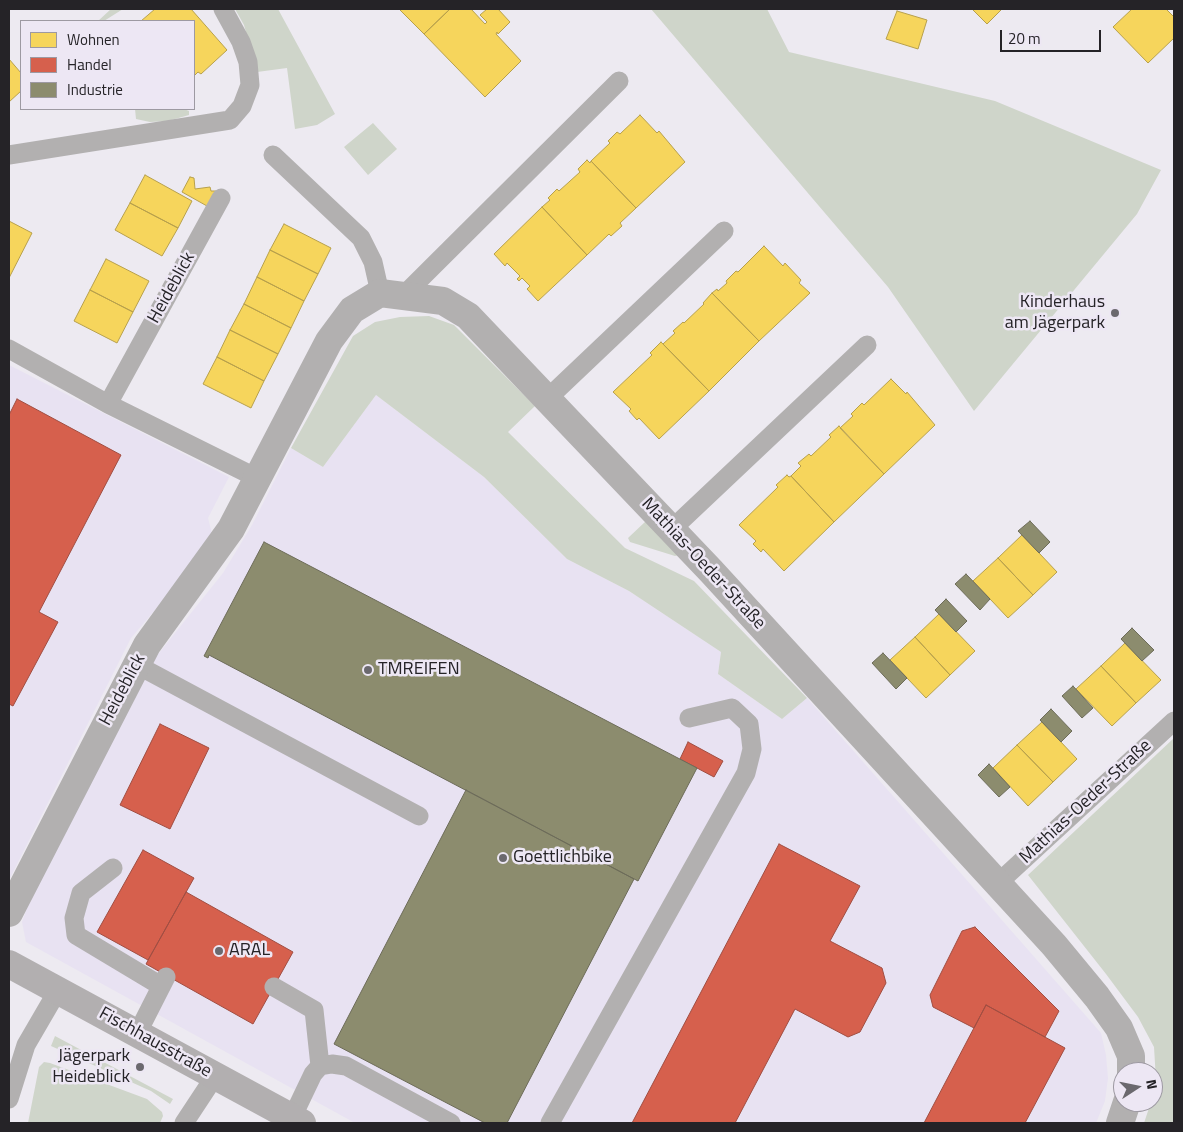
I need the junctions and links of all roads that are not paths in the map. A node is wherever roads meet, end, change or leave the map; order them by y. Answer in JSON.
{"nodes":[{"id":1,"x":223,"y":9,"type":"edge"},
{"id":2,"x":619,"y":81,"type":"dead end"},
{"id":3,"x":9,"y":155,"type":"edge"},
{"id":4,"x":273,"y":155,"type":"dead end"},
{"id":5,"x":221,"y":198,"type":"dead end"},
{"id":6,"x":724,"y":231,"type":"dead end"},
{"id":7,"x":392,"y":294,"type":"junction"},
{"id":8,"x":867,"y":345,"type":"dead end"},
{"id":9,"x":9,"y":349,"type":"edge"},
{"id":10,"x":547,"y":399,"type":"junction"},
{"id":11,"x":108,"y":404,"type":"junction"},
{"id":12,"x":257,"y":478,"type":"junction"},
{"id":13,"x":671,"y":530,"type":"junction"},
{"id":14,"x":137,"y":665,"type":"junction"},
{"id":15,"x":689,"y":718,"type":"dead end"},
{"id":16,"x":1174,"y":721,"type":"edge"},
{"id":17,"x":419,"y":816,"type":"dead end"},
{"id":18,"x":113,"y":868,"type":"dead end"},
{"id":19,"x":997,"y":884,"type":"junction"},
{"id":20,"x":9,"y":913,"type":"edge"},
{"id":21,"x":9,"y":964,"type":"edge"},
{"id":22,"x":274,"y":987,"type":"dead end"},
{"id":23,"x":58,"y":990,"type":"junction"},
{"id":24,"x":137,"y":1034,"type":"junction"},
{"id":25,"x":1131,"y":1062,"type":"edge"},
{"id":26,"x":320,"y":1066,"type":"junction"},
{"id":27,"x":215,"y":1076,"type":"junction"},
{"id":28,"x":9,"y":1099,"type":"edge"},
{"id":29,"x":297,"y":1121,"type":"edge"},
{"id":30,"x":184,"y":1123,"type":"edge"},
{"id":31,"x":451,"y":1123,"type":"edge"},
{"id":32,"x":550,"y":1123,"type":"edge"}],
"edges":[{"from":1,"to":3,"type":"lane"},
{"from":2,"to":7,"type":"lane"},
{"from":4,"to":7,"type":"lane"},
{"from":5,"to":11,"type":"lane","name":"Heideblick"},
{"from":6,"to":10,"type":"lane"},
{"from":7,"to":10,"type":"street","name":"Mathias-Oeder-Straße"},
{"from":7,"to":12,"type":"street","name":"Heideblick"},
{"from":8,"to":13,"type":"lane"},
{"from":9,"to":11,"type":"lane"},
{"from":10,"to":13,"type":"street","name":"Mathias-Oeder-Straße"},
{"from":11,"to":12,"type":"lane"},
{"from":12,"to":14,"type":"street","name":"Heideblick"},
{"from":13,"to":19,"type":"street","name":"Mathias-Oeder-Straße"},
{"from":14,"to":17,"type":"lane"},
{"from":14,"to":20,"type":"street","name":"Heideblick"},
{"from":15,"to":32,"type":"lane"},
{"from":16,"to":19,"type":"lane","name":"Mathias-Oeder-Straße"},
{"from":18,"to":24,"type":"lane"},
{"from":19,"to":25,"type":"street","name":"Mathias-Oeder-Straße"},
{"from":21,"to":23,"type":"main road","name":"Fischhausstraße"},
{"from":22,"to":26,"type":"lane"},
{"from":23,"to":24,"type":"main road","name":"Fischhausstraße"},
{"from":23,"to":28,"type":"lane"},
{"from":24,"to":27,"type":"main road","name":"Fischhausstraße"},
{"from":26,"to":29,"type":"lane"},
{"from":26,"to":31,"type":"lane"},
{"from":27,"to":29,"type":"main road","name":"Fischhausstraße"},
{"from":27,"to":30,"type":"lane"}]}
